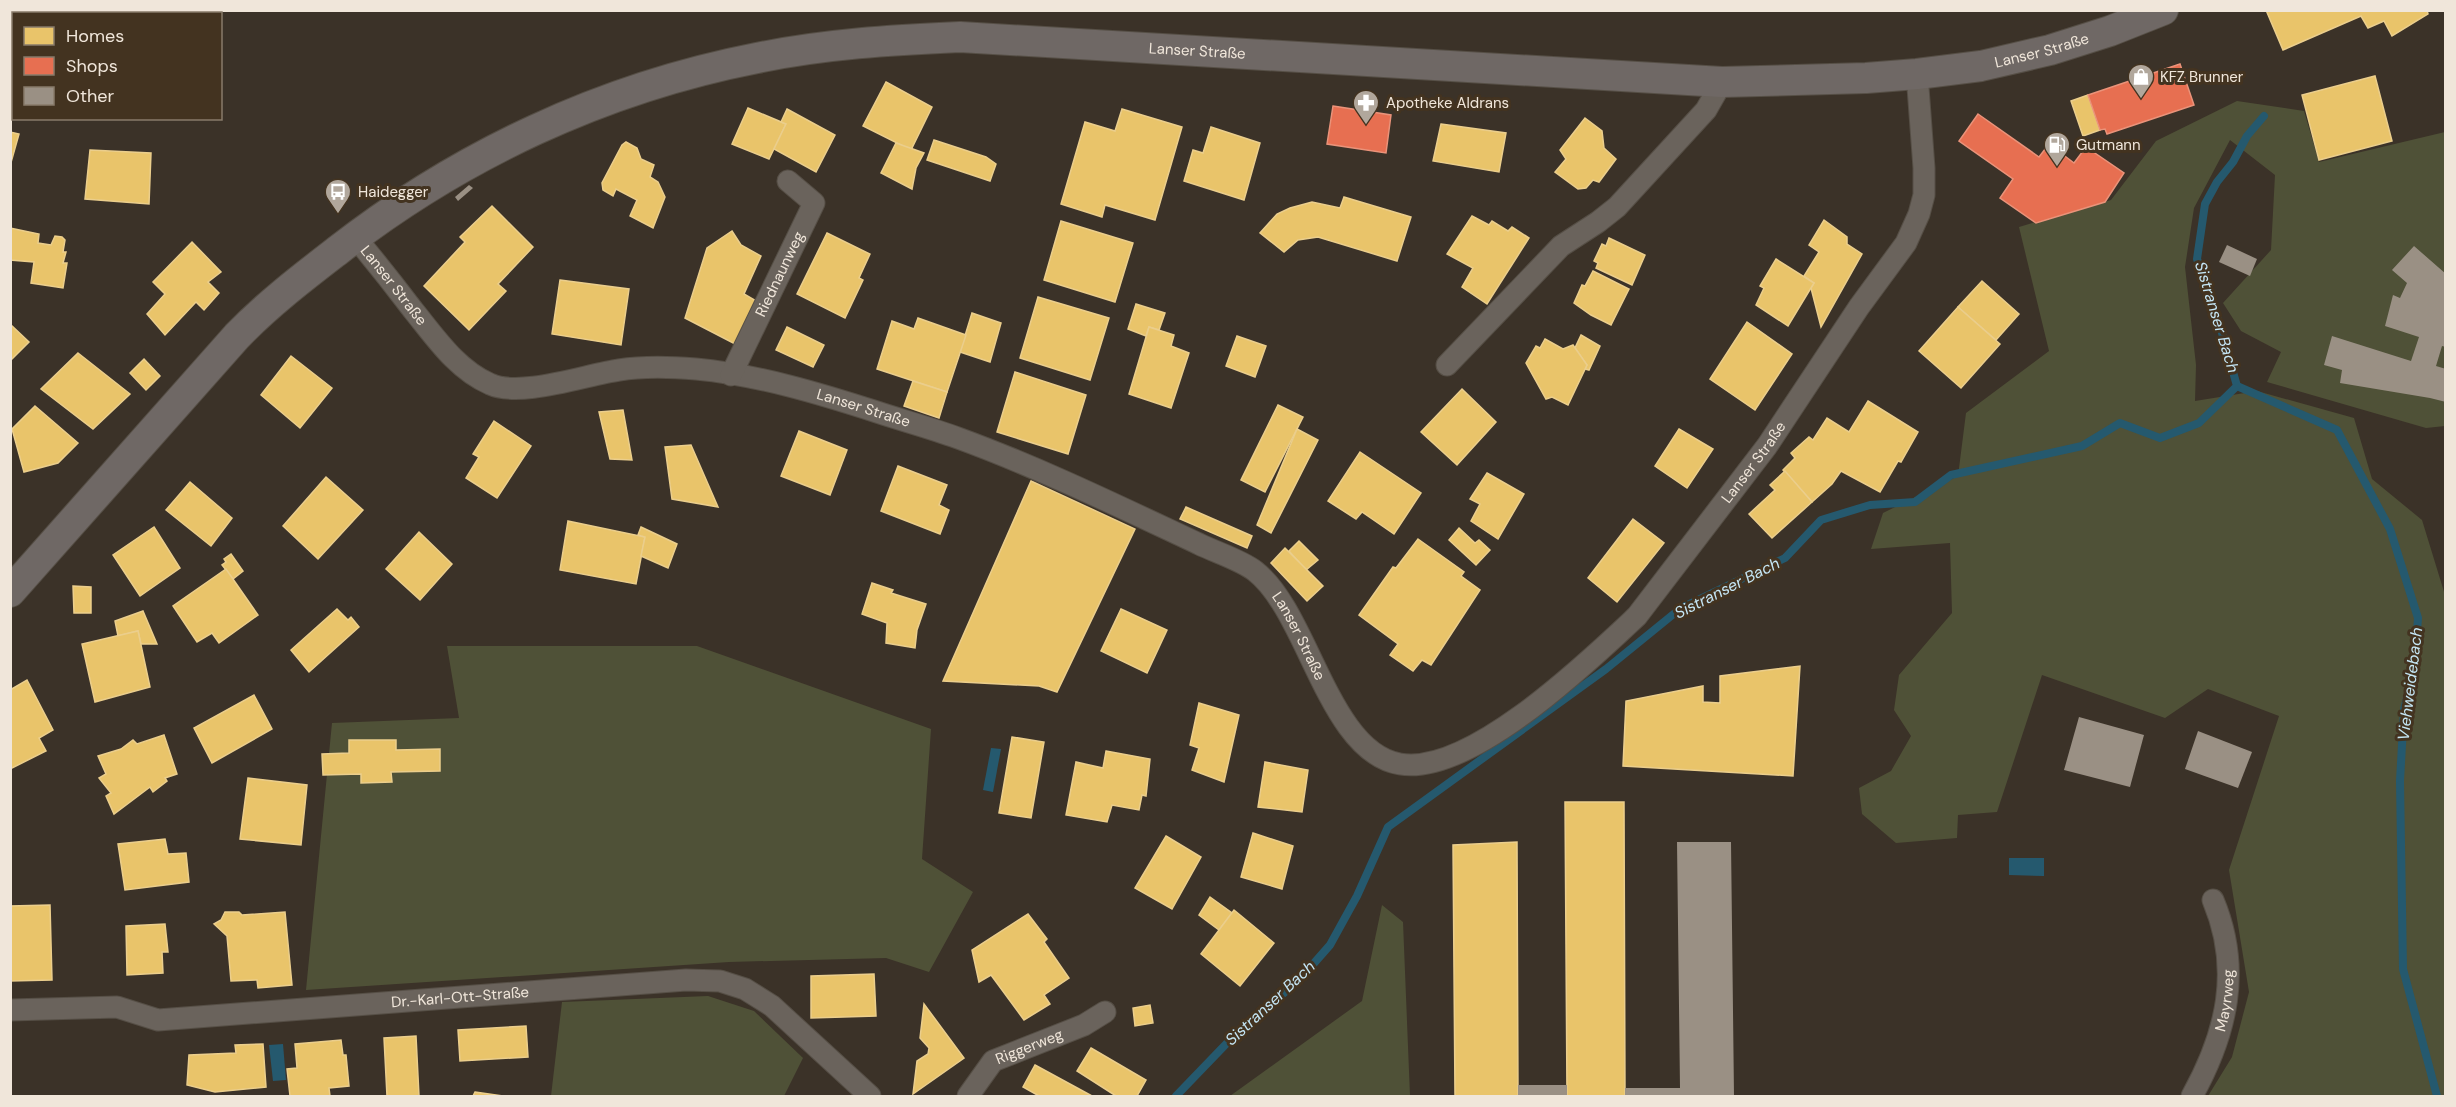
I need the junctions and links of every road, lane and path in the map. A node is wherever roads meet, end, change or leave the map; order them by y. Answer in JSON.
{"nodes":[{"id":1,"x":2163,"y":10,"type":"edge"},
{"id":2,"x":1917,"y":75,"type":"junction"},
{"id":3,"x":1722,"y":82,"type":"junction"},
{"id":4,"x":788,"y":181,"type":"dead end"},
{"id":5,"x":356,"y":237,"type":"junction"},
{"id":6,"x":1447,"y":365,"type":"dead end"},
{"id":7,"x":731,"y":375,"type":"junction"},
{"id":8,"x":10,"y":592,"type":"edge"},
{"id":9,"x":2213,"y":900,"type":"dead end"},
{"id":10,"x":10,"y":1010,"type":"edge"},
{"id":11,"x":1105,"y":1012,"type":"dead end"},
{"id":12,"x":870,"y":1096,"type":"edge"},
{"id":13,"x":968,"y":1096,"type":"edge"},
{"id":14,"x":2192,"y":1096,"type":"edge"}],
"edges":[{"from":1,"to":2,"type":"main road","name":"Lanser Straße"},
{"from":2,"to":3,"type":"main road","name":"Lanser Straße"},
{"from":2,"to":7,"type":"street","name":"Lanser Straße"},
{"from":3,"to":5,"type":"main road","name":"Lanser Straße"},
{"from":3,"to":6,"type":"street"},
{"from":4,"to":7,"type":"street","name":"Riednaunweg"},
{"from":5,"to":7,"type":"street","name":"Lanser Straße"},
{"from":5,"to":8,"type":"main road","name":"Lanser Straße"},
{"from":9,"to":14,"type":"street","name":"Mayrweg"},
{"from":10,"to":12,"type":"street","name":"Dr.-Karl-Ott-Straße"},
{"from":11,"to":13,"type":"street","name":"Riggerweg"}]}
